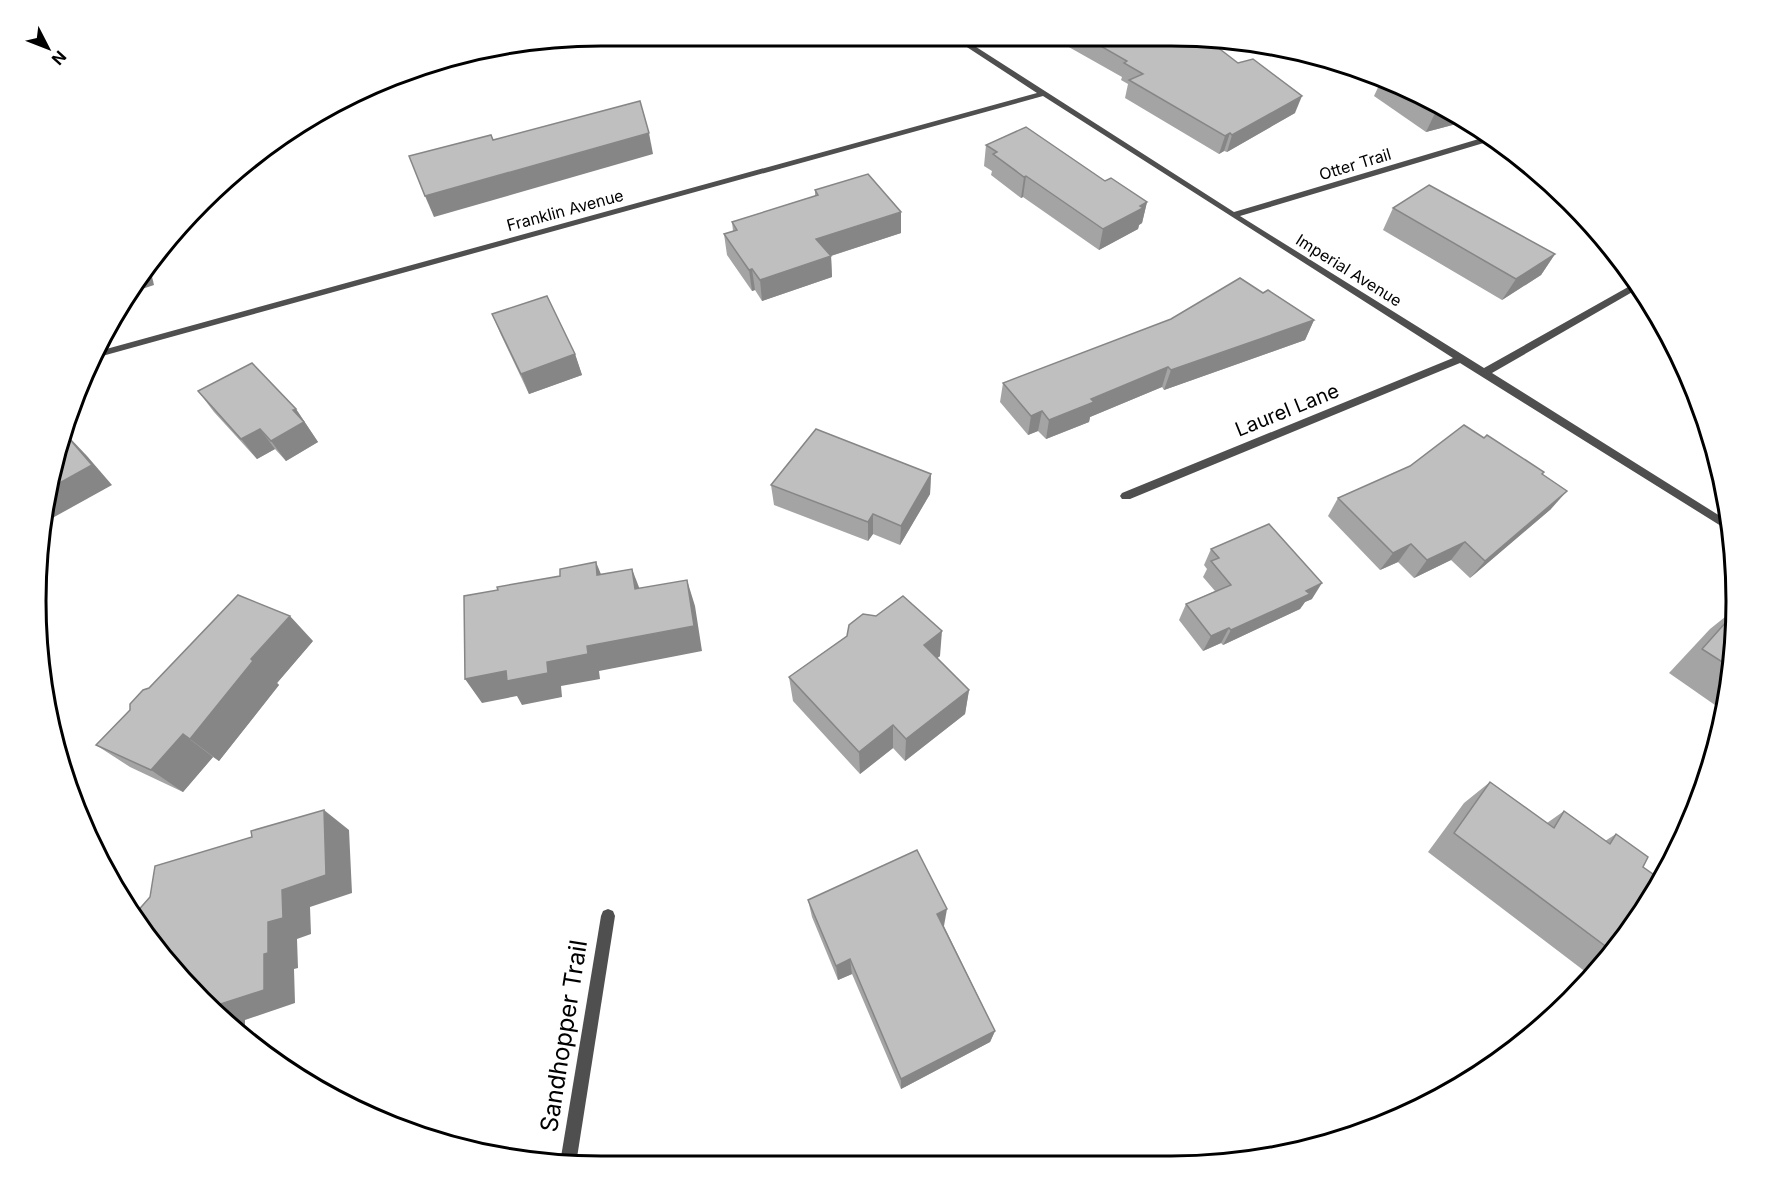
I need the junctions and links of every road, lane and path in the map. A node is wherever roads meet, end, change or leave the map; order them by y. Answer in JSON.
{"nodes":[{"id":1,"x":969,"y":46,"type":"edge"},
{"id":2,"x":1042,"y":94,"type":"junction"},
{"id":3,"x":1481,"y":141,"type":"edge"},
{"id":4,"x":1233,"y":215,"type":"junction"},
{"id":5,"x":1630,"y":290,"type":"edge"},
{"id":6,"x":106,"y":353,"type":"edge"},
{"id":7,"x":1462,"y":358,"type":"junction"},
{"id":8,"x":1485,"y":372,"type":"junction"},
{"id":9,"x":1126,"y":496,"type":"dead end"},
{"id":10,"x":1720,"y":521,"type":"edge"},
{"id":11,"x":608,"y":916,"type":"dead end"},
{"id":12,"x":569,"y":1155,"type":"edge"}],
"edges":[{"from":1,"to":2,"type":"street","name":"Imperial Avenue"},
{"from":2,"to":4,"type":"street","name":"Imperial Avenue"},
{"from":2,"to":6,"type":"street","name":"Franklin Avenue"},
{"from":3,"to":4,"type":"street","name":"Otter Trail"},
{"from":4,"to":7,"type":"street","name":"Imperial Avenue"},
{"from":5,"to":8,"type":"street"},
{"from":7,"to":8,"type":"street","name":"Imperial Avenue"},
{"from":7,"to":9,"type":"street","name":"Laurel Lane"},
{"from":8,"to":10,"type":"street","name":"Imperial Avenue"},
{"from":11,"to":12,"type":"street","name":"Sandhopper Trail"}]}
